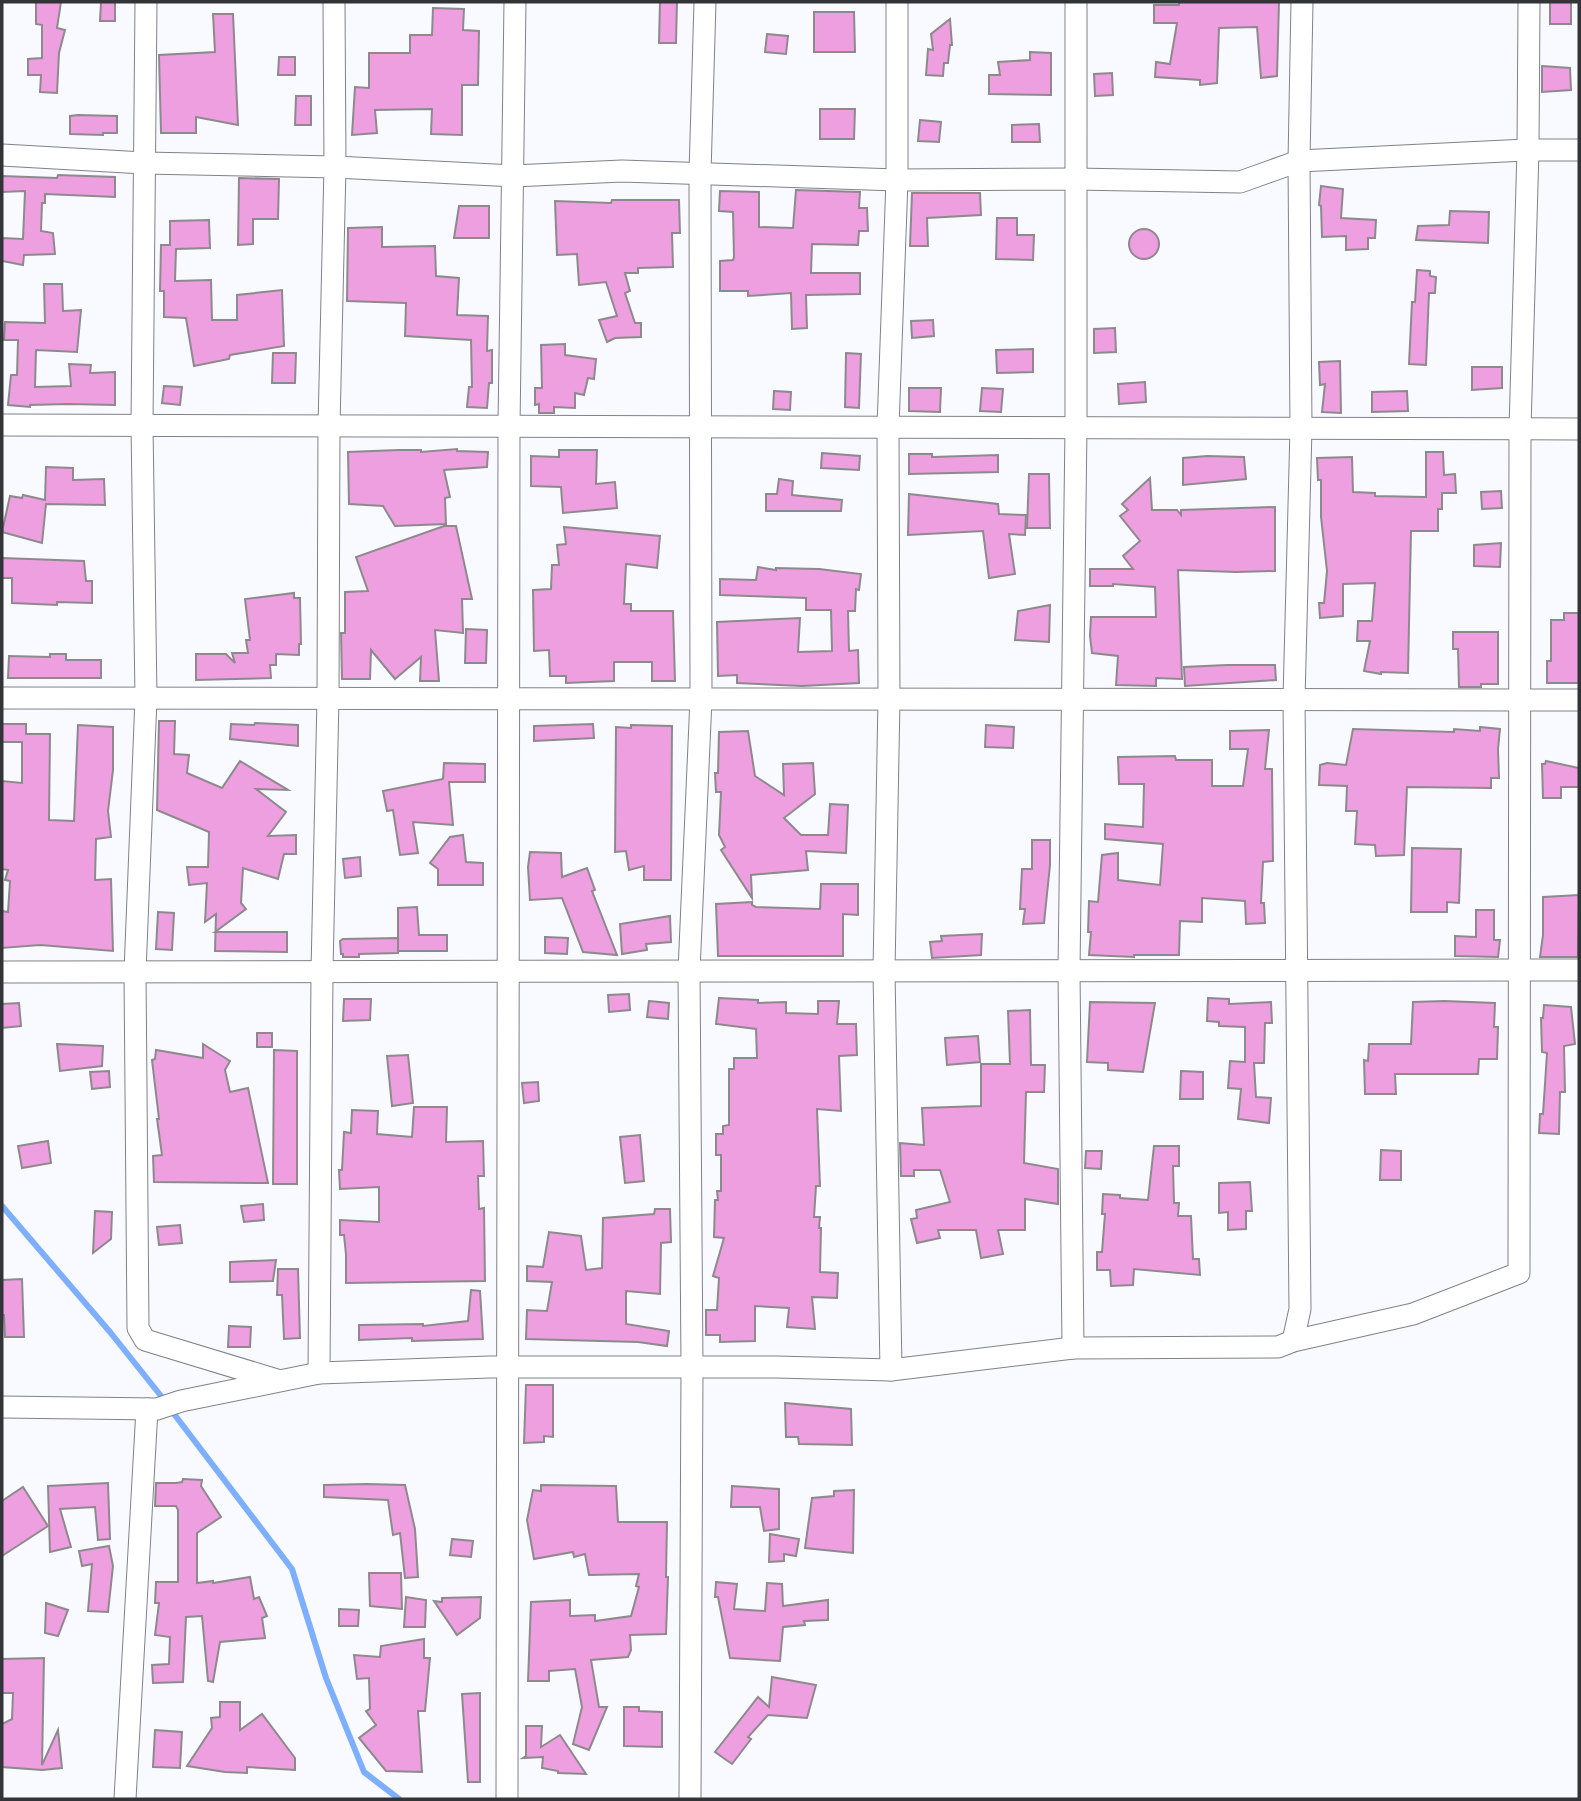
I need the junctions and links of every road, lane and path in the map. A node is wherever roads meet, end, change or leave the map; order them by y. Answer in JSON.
{"nodes":[{"id":1,"x":146,"y":2,"type":"edge"},
{"id":2,"x":334,"y":2,"type":"edge"},
{"id":3,"x":515,"y":2,"type":"edge"},
{"id":4,"x":705,"y":2,"type":"edge"},
{"id":5,"x":897,"y":2,"type":"edge"},
{"id":6,"x":1076,"y":2,"type":"edge"},
{"id":7,"x":1302,"y":2,"type":"edge"},
{"id":8,"x":1529,"y":2,"type":"edge"},
{"id":9,"x":1528,"y":150,"type":"junction"},
{"id":10,"x":1579,"y":150,"type":"edge"},
{"id":11,"x":2,"y":155,"type":"edge"},
{"id":12,"x":1299,"y":161,"type":"junction"},
{"id":13,"x":144,"y":163,"type":"junction"},
{"id":14,"x":335,"y":167,"type":"junction"},
{"id":15,"x":700,"y":173,"type":"junction"},
{"id":16,"x":513,"y":176,"type":"junction"},
{"id":17,"x":1075,"y":179,"type":"junction"},
{"id":18,"x":897,"y":180,"type":"junction"},
{"id":19,"x":2,"y":425,"type":"edge"},
{"id":20,"x":142,"y":425,"type":"junction"},
{"id":21,"x":329,"y":426,"type":"junction"},
{"id":22,"x":509,"y":426,"type":"junction"},
{"id":23,"x":699,"y":427,"type":"junction"},
{"id":24,"x":888,"y":427,"type":"junction"},
{"id":25,"x":1076,"y":428,"type":"junction"},
{"id":26,"x":1301,"y":428,"type":"junction"},
{"id":27,"x":1520,"y":429,"type":"junction"},
{"id":28,"x":1579,"y":429,"type":"edge"},
{"id":29,"x":2,"y":698,"type":"edge"},
{"id":30,"x":146,"y":698,"type":"junction"},
{"id":31,"x":328,"y":698,"type":"junction"},
{"id":32,"x":508,"y":698,"type":"junction"},
{"id":33,"x":701,"y":699,"type":"junction"},
{"id":34,"x":889,"y":699,"type":"junction"},
{"id":35,"x":1074,"y":699,"type":"junction"},
{"id":36,"x":1294,"y":699,"type":"junction"},
{"id":37,"x":1520,"y":700,"type":"junction"},
{"id":38,"x":1579,"y":700,"type":"edge"},
{"id":39,"x":1518,"y":970,"type":"junction"},
{"id":40,"x":1579,"y":970,"type":"edge"},
{"id":41,"x":322,"y":971,"type":"junction"},
{"id":42,"x":508,"y":971,"type":"junction"},
{"id":43,"x":689,"y":971,"type":"junction"},
{"id":44,"x":884,"y":971,"type":"junction"},
{"id":45,"x":1069,"y":971,"type":"junction"},
{"id":46,"x":1296,"y":971,"type":"junction"},
{"id":47,"x":2,"y":972,"type":"edge"},
{"id":48,"x":135,"y":972,"type":"junction"},
{"id":49,"x":1293,"y":1341,"type":"junction"},
{"id":50,"x":1073,"y":1348,"type":"junction"},
{"id":51,"x":507,"y":1367,"type":"junction"},
{"id":52,"x":692,"y":1367,"type":"junction"},
{"id":53,"x":891,"y":1370,"type":"junction"},
{"id":54,"x":319,"y":1373,"type":"junction"},
{"id":55,"x":277,"y":1380,"type":"junction"},
{"id":56,"x":2,"y":1407,"type":"edge"},
{"id":57,"x":152,"y":1409,"type":"junction"},
{"id":58,"x":125,"y":1799,"type":"edge"},
{"id":59,"x":507,"y":1799,"type":"edge"},
{"id":60,"x":690,"y":1799,"type":"edge"}],
"edges":[{"from":1,"to":13,"type":"street"},
{"from":2,"to":14,"type":"street"},
{"from":3,"to":16,"type":"street"},
{"from":4,"to":15,"type":"street"},
{"from":5,"to":18,"type":"street"},
{"from":6,"to":17,"type":"street"},
{"from":7,"to":12,"type":"street"},
{"from":8,"to":9,"type":"street"},
{"from":9,"to":10,"type":"street"},
{"from":9,"to":12,"type":"street"},
{"from":9,"to":27,"type":"street"},
{"from":11,"to":13,"type":"street"},
{"from":12,"to":17,"type":"street"},
{"from":12,"to":26,"type":"street"},
{"from":13,"to":14,"type":"street"},
{"from":13,"to":20,"type":"street"},
{"from":14,"to":16,"type":"street"},
{"from":14,"to":21,"type":"street"},
{"from":15,"to":16,"type":"street"},
{"from":15,"to":18,"type":"street"},
{"from":15,"to":23,"type":"street"},
{"from":16,"to":22,"type":"street"},
{"from":17,"to":18,"type":"street"},
{"from":17,"to":25,"type":"street"},
{"from":18,"to":24,"type":"street"},
{"from":19,"to":20,"type":"street"},
{"from":20,"to":21,"type":"street"},
{"from":20,"to":30,"type":"street"},
{"from":21,"to":22,"type":"street"},
{"from":21,"to":31,"type":"street"},
{"from":22,"to":23,"type":"street"},
{"from":22,"to":32,"type":"street"},
{"from":23,"to":24,"type":"street"},
{"from":23,"to":33,"type":"street"},
{"from":24,"to":25,"type":"street"},
{"from":24,"to":34,"type":"street"},
{"from":25,"to":26,"type":"street"},
{"from":25,"to":35,"type":"street"},
{"from":26,"to":27,"type":"street"},
{"from":26,"to":36,"type":"street"},
{"from":27,"to":28,"type":"street"},
{"from":27,"to":37,"type":"street"},
{"from":29,"to":30,"type":"street"},
{"from":30,"to":31,"type":"street"},
{"from":30,"to":48,"type":"street"},
{"from":31,"to":32,"type":"street"},
{"from":31,"to":41,"type":"street"},
{"from":32,"to":33,"type":"street"},
{"from":32,"to":42,"type":"street"},
{"from":33,"to":34,"type":"street"},
{"from":33,"to":43,"type":"street"},
{"from":34,"to":35,"type":"street"},
{"from":34,"to":44,"type":"street"},
{"from":35,"to":36,"type":"street"},
{"from":35,"to":45,"type":"street"},
{"from":36,"to":37,"type":"street"},
{"from":36,"to":46,"type":"street"},
{"from":37,"to":38,"type":"street"},
{"from":37,"to":39,"type":"street"},
{"from":39,"to":40,"type":"street"},
{"from":39,"to":46,"type":"street"},
{"from":39,"to":49,"type":"street"},
{"from":41,"to":42,"type":"street"},
{"from":41,"to":48,"type":"street"},
{"from":41,"to":54,"type":"street"},
{"from":42,"to":43,"type":"street"},
{"from":42,"to":51,"type":"street"},
{"from":43,"to":44,"type":"street"},
{"from":43,"to":52,"type":"street"},
{"from":44,"to":45,"type":"street"},
{"from":44,"to":53,"type":"street"},
{"from":45,"to":46,"type":"street"},
{"from":45,"to":50,"type":"street"},
{"from":46,"to":49,"type":"street"},
{"from":47,"to":48,"type":"street"},
{"from":48,"to":55,"type":"street"},
{"from":49,"to":50,"type":"street"},
{"from":50,"to":53,"type":"street"},
{"from":51,"to":52,"type":"street"},
{"from":51,"to":54,"type":"street"},
{"from":51,"to":59,"type":"street"},
{"from":52,"to":53,"type":"street"},
{"from":52,"to":60,"type":"street"},
{"from":54,"to":55,"type":"street"},
{"from":55,"to":57,"type":"street"},
{"from":56,"to":57,"type":"street"},
{"from":57,"to":58,"type":"street"}]}
